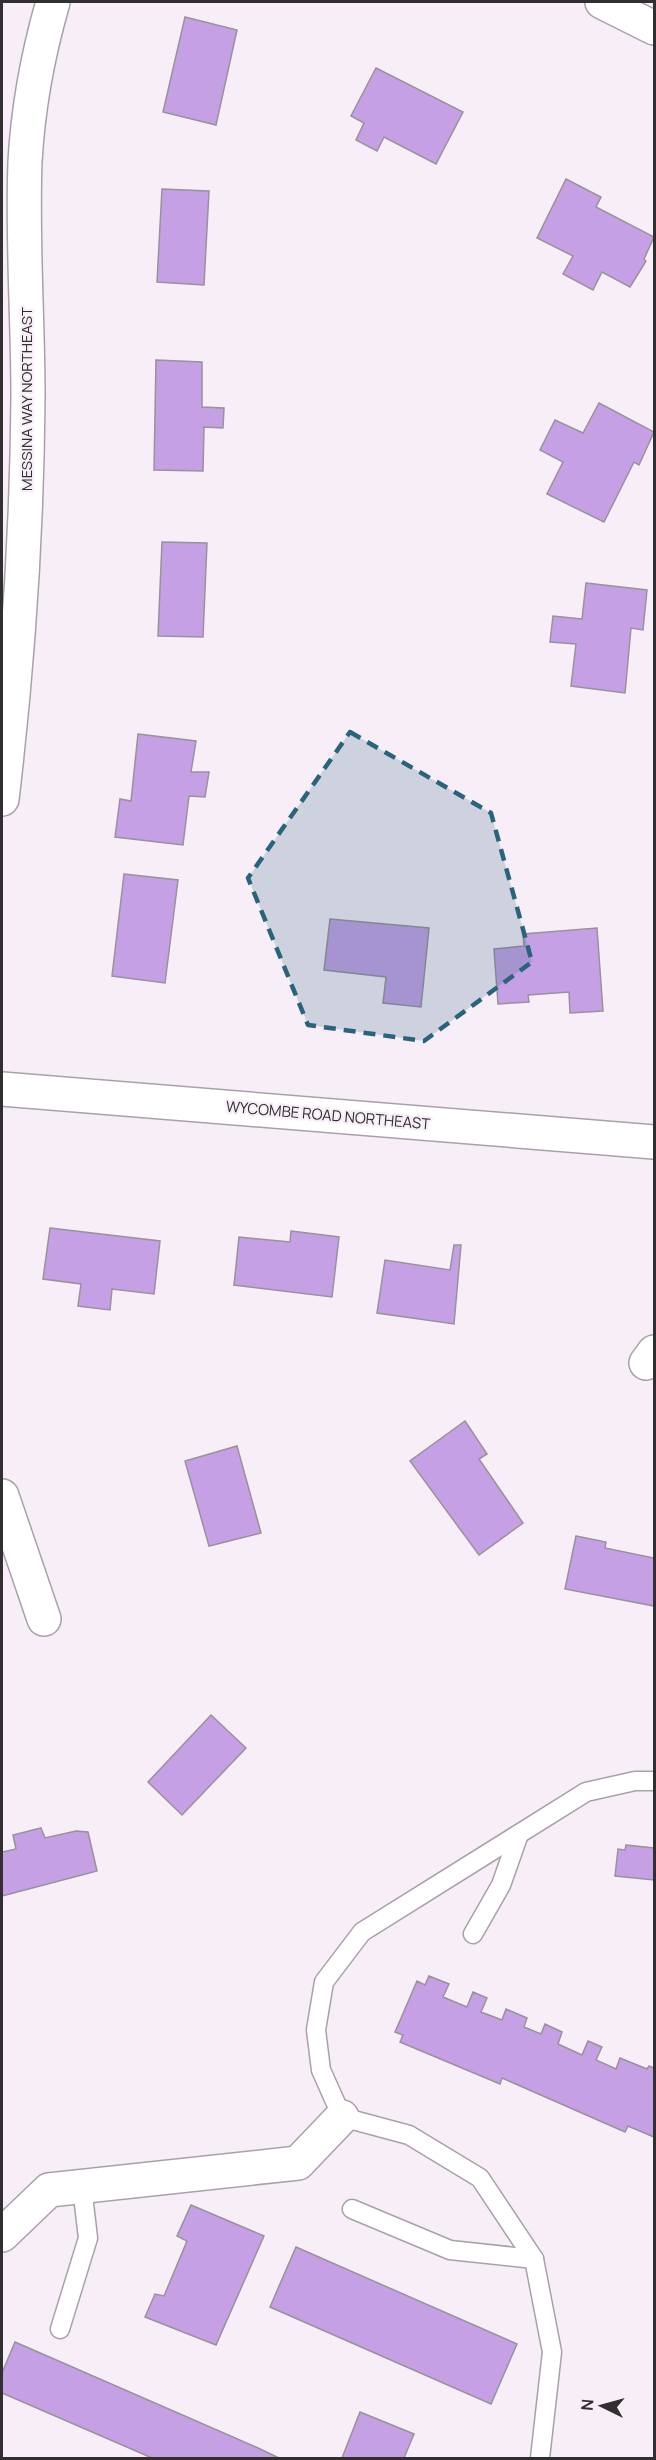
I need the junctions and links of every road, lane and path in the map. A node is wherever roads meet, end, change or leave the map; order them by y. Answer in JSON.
{"nodes":[{"id":1,"x":53,"y":2,"type":"edge"},
{"id":2,"x":602,"y":2,"type":"edge"},
{"id":3,"x":654,"y":28,"type":"edge"},
{"id":4,"x":2,"y":799,"type":"edge"},
{"id":5,"x":2,"y":1089,"type":"edge"},
{"id":6,"x":654,"y":1142,"type":"edge"},
{"id":7,"x":2,"y":1496,"type":"edge"},
{"id":8,"x":44,"y":1619,"type":"dead end"},
{"id":9,"x":654,"y":1781,"type":"edge"},
{"id":10,"x":519,"y":1834,"type":"junction"},
{"id":11,"x":473,"y":1934,"type":"dead end"},
{"id":12,"x":342,"y":2117,"type":"junction"},
{"id":13,"x":82,"y":2187,"type":"junction"},
{"id":14,"x":352,"y":2209,"type":"dead end"},
{"id":15,"x":2,"y":2235,"type":"edge"},
{"id":16,"x":534,"y":2259,"type":"junction"},
{"id":17,"x":60,"y":2329,"type":"dead end"},
{"id":18,"x":540,"y":2458,"type":"edge"}],
"edges":[{"from":1,"to":4,"type":"street","name":"MESSINA WAY NORTHEAST"},
{"from":2,"to":3,"type":"street"},
{"from":5,"to":6,"type":"street","name":"WYCOMBE ROAD NORTHEAST"},
{"from":7,"to":8,"type":"street"},
{"from":9,"to":10,"type":"lane"},
{"from":10,"to":11,"type":"lane"},
{"from":10,"to":12,"type":"lane"},
{"from":12,"to":13,"type":"street"},
{"from":12,"to":16,"type":"lane"},
{"from":13,"to":15,"type":"street"},
{"from":13,"to":17,"type":"lane"},
{"from":14,"to":16,"type":"lane"},
{"from":16,"to":18,"type":"lane"}]}
